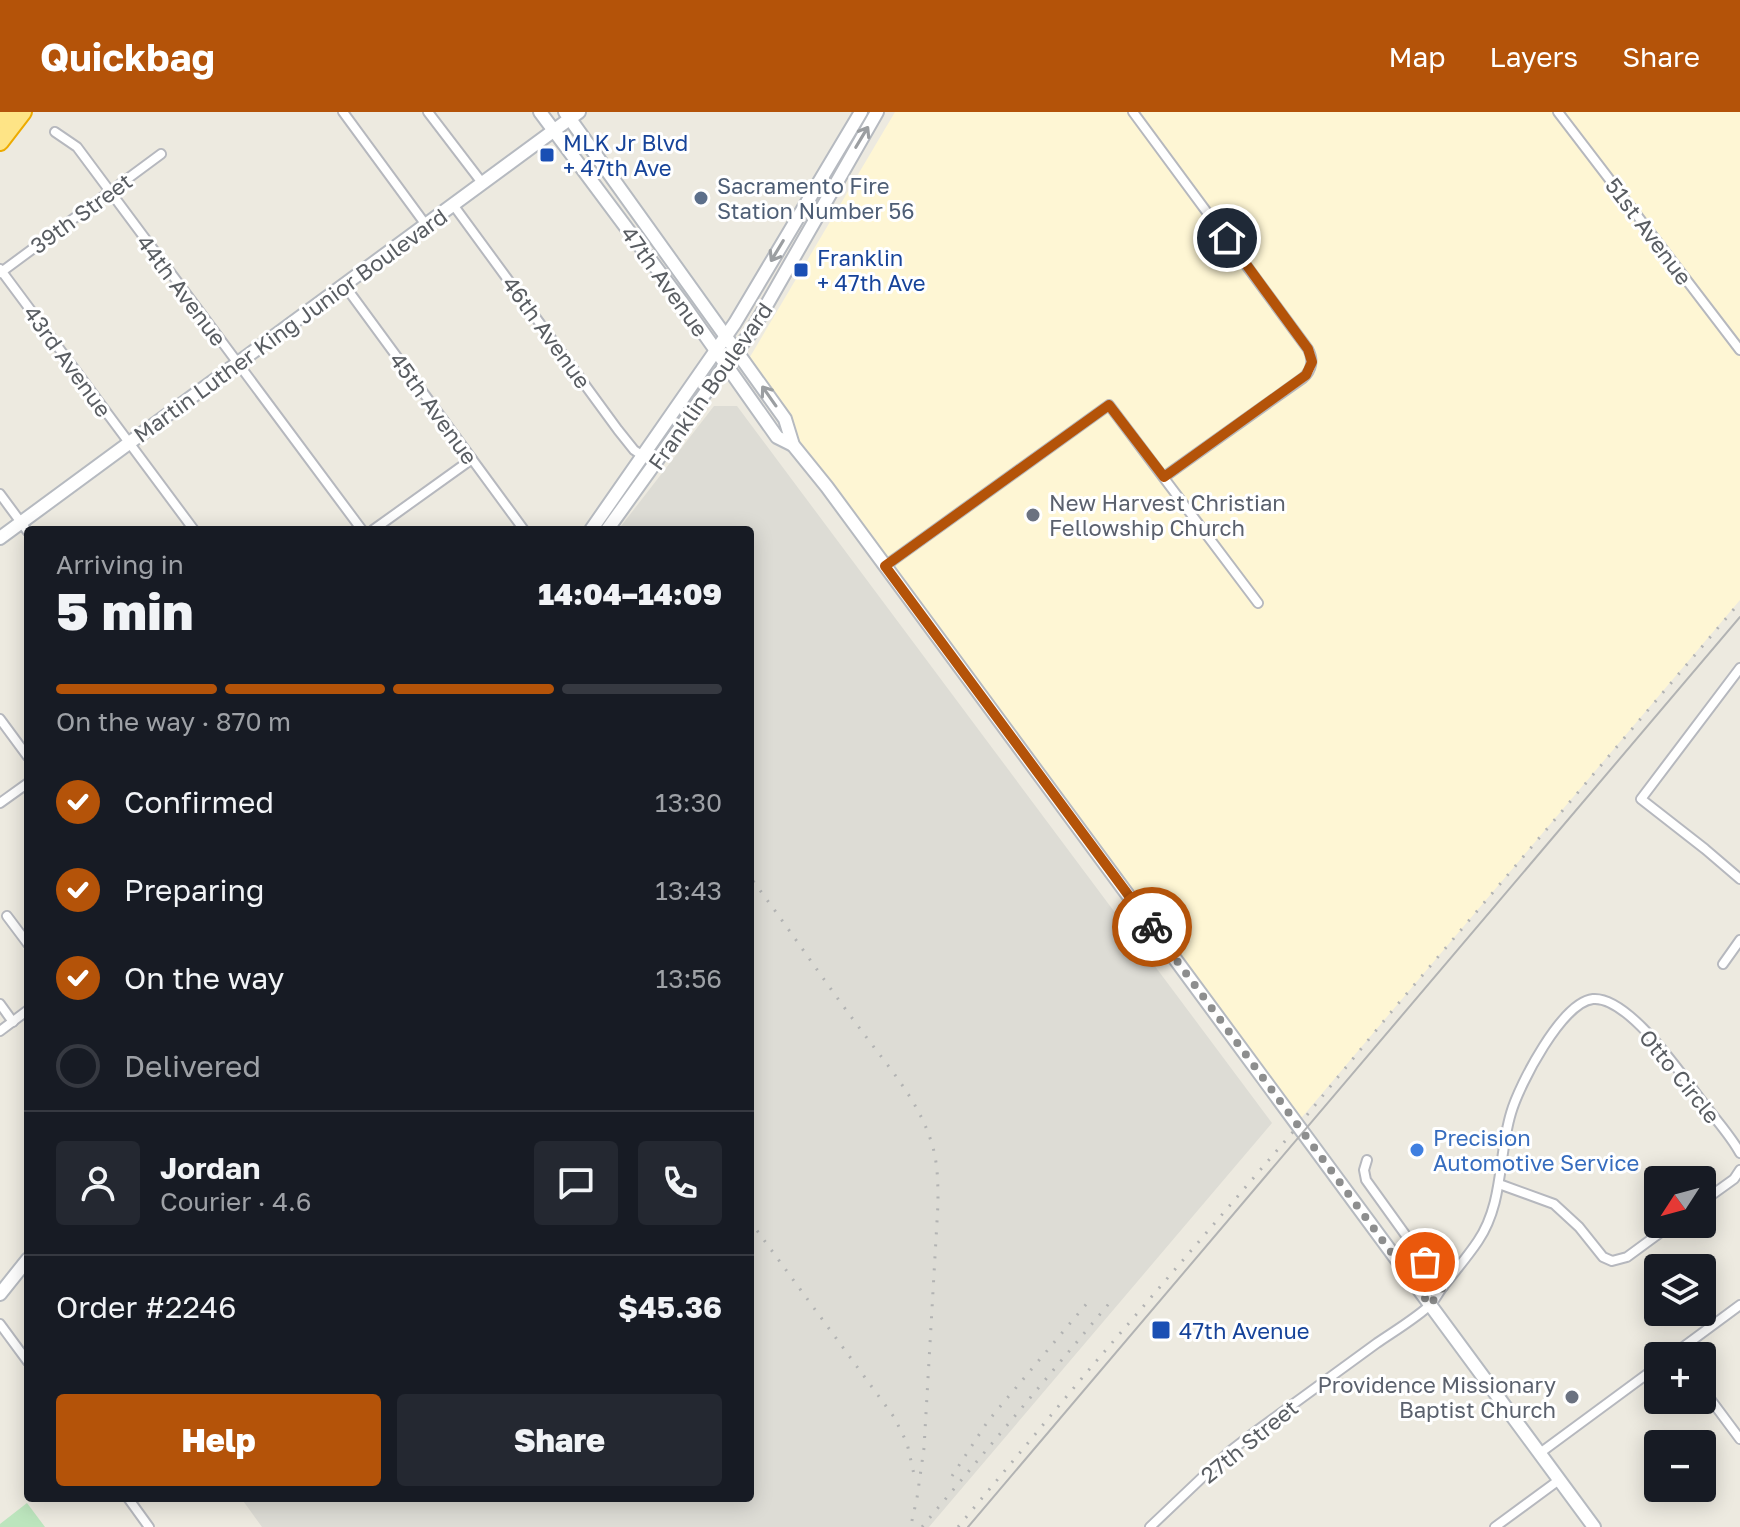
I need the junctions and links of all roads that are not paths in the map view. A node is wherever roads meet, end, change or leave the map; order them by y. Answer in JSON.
{"nodes":[{"id":1,"x":6,"y":112,"type":"edge"},
{"id":2,"x":23,"y":112,"type":"edge"},
{"id":3,"x":343,"y":112,"type":"edge"},
{"id":4,"x":428,"y":112,"type":"edge"},
{"id":5,"x":540,"y":112,"type":"edge"},
{"id":6,"x":861,"y":112,"type":"edge"},
{"id":7,"x":877,"y":112,"type":"edge"},
{"id":8,"x":1133,"y":112,"type":"edge"},
{"id":9,"x":1558,"y":112,"type":"edge"},
{"id":10,"x":571,"y":114,"type":"edge"},
{"id":11,"x":0,"y":122,"type":"edge"},
{"id":12,"x":554,"y":130,"type":"junction"},
{"id":13,"x":55,"y":132,"type":"dead end"},
{"id":14,"x":0,"y":142,"type":"edge"},
{"id":15,"x":161,"y":154,"type":"dead end"},
{"id":16,"x":483,"y":184,"type":"junction"},
{"id":17,"x":109,"y":191,"type":"junction"},
{"id":18,"x":454,"y":206,"type":"junction"},
{"id":19,"x":426,"y":225,"type":"junction"},
{"id":20,"x":1,"y":271,"type":"edge"},
{"id":21,"x":345,"y":286,"type":"junction"},
{"id":22,"x":726,"y":336,"type":"junction"},
{"id":23,"x":737,"y":350,"type":"junction"},
{"id":24,"x":1740,"y":350,"type":"edge"},
{"id":25,"x":716,"y":351,"type":"junction"},
{"id":26,"x":237,"y":364,"type":"junction"},
{"id":27,"x":726,"y":364,"type":"junction"},
{"id":28,"x":128,"y":443,"type":"junction"},
{"id":29,"x":793,"y":445,"type":"junction"},
{"id":30,"x":643,"y":456,"type":"junction"},
{"id":31,"x":472,"y":459,"type":"junction"},
{"id":32,"x":1164,"y":477,"type":"junction"},
{"id":33,"x":626,"y":481,"type":"junction"},
{"id":34,"x":0,"y":494,"type":"edge"},
{"id":35,"x":25,"y":526,"type":"edge"},
{"id":36,"x":191,"y":526,"type":"edge"},
{"id":37,"x":359,"y":526,"type":"edge"},
{"id":38,"x":379,"y":526,"type":"edge"},
{"id":39,"x":521,"y":526,"type":"edge"},
{"id":40,"x":594,"y":526,"type":"edge"},
{"id":41,"x":603,"y":526,"type":"edge"},
{"id":42,"x":610,"y":526,"type":"edge"},
{"id":43,"x":24,"y":527,"type":"edge"},
{"id":44,"x":0,"y":538,"type":"edge"},
{"id":45,"x":885,"y":566,"type":"junction"},
{"id":46,"x":1258,"y":603,"type":"dead end"},
{"id":47,"x":1740,"y":668,"type":"edge"},
{"id":48,"x":0,"y":719,"type":"edge"},
{"id":49,"x":24,"y":752,"type":"edge"},
{"id":50,"x":24,"y":786,"type":"edge"},
{"id":51,"x":0,"y":803,"type":"edge"},
{"id":52,"x":1740,"y":879,"type":"edge"},
{"id":53,"x":7,"y":916,"type":"dead end"},
{"id":54,"x":24,"y":939,"type":"edge"},
{"id":55,"x":1740,"y":940,"type":"edge"},
{"id":56,"x":1723,"y":964,"type":"dead end"},
{"id":57,"x":0,"y":1004,"type":"edge"},
{"id":58,"x":24,"y":1013,"type":"edge"},
{"id":59,"x":13,"y":1022,"type":"junction"},
{"id":60,"x":0,"y":1031,"type":"edge"},
{"id":61,"x":1740,"y":1153,"type":"edge"},
{"id":62,"x":1367,"y":1160,"type":"dead end"},
{"id":63,"x":1740,"y":1170,"type":"edge"},
{"id":64,"x":1499,"y":1184,"type":"junction"},
{"id":65,"x":1716,"y":1192,"type":"edge"},
{"id":66,"x":1653,"y":1238,"type":"edge"},
{"id":67,"x":24,"y":1264,"type":"edge"},
{"id":68,"x":1443,"y":1287,"type":"junction"},
{"id":69,"x":0,"y":1294,"type":"edge"},
{"id":70,"x":1430,"y":1305,"type":"junction"},
{"id":71,"x":1740,"y":1305,"type":"edge"},
{"id":72,"x":0,"y":1324,"type":"edge"},
{"id":73,"x":1692,"y":1342,"type":"edge"},
{"id":74,"x":24,"y":1357,"type":"edge"},
{"id":75,"x":1644,"y":1376,"type":"edge"},
{"id":76,"x":1716,"y":1407,"type":"edge"},
{"id":77,"x":1740,"y":1439,"type":"edge"},
{"id":78,"x":1540,"y":1453,"type":"junction"},
{"id":79,"x":1559,"y":1480,"type":"junction"},
{"id":80,"x":131,"y":1502,"type":"edge"},
{"id":81,"x":149,"y":1527,"type":"edge"},
{"id":82,"x":1150,"y":1527,"type":"edge"},
{"id":83,"x":1495,"y":1527,"type":"edge"},
{"id":84,"x":1594,"y":1527,"type":"edge"}],
"edges":[{"from":1,"to":11,"type":"highway"},
{"from":2,"to":14,"type":"highway"},
{"from":3,"to":19,"type":"street"},
{"from":4,"to":16,"type":"street"},
{"from":5,"to":12,"type":"street","name":"47th Avenue"},
{"from":6,"to":22,"type":"street","name":"Franklin Boulevard","one_way":true},
{"from":23,"to":7,"type":"street","name":"Franklin Boulevard","one_way":true},
{"from":8,"to":32,"type":"street"},
{"from":9,"to":24,"type":"street","name":"51st Avenue"},
{"from":10,"to":12,"type":"street","name":"Martin Luther King Junior Boulevard"},
{"from":10,"to":22,"type":"street","name":"47th Avenue"},
{"from":12,"to":16,"type":"street","name":"Martin Luther King Junior Boulevard"},
{"from":12,"to":25,"type":"street","name":"47th Avenue"},
{"from":13,"to":17,"type":"street","name":"44th Avenue"},
{"from":15,"to":17,"type":"street","name":"39th Street"},
{"from":16,"to":18,"type":"street","name":"Martin Luther King Junior Boulevard"},
{"from":17,"to":20,"type":"street","name":"39th Street"},
{"from":17,"to":26,"type":"street","name":"44th Avenue"},
{"from":18,"to":19,"type":"street","name":"Martin Luther King Junior Boulevard"},
{"from":18,"to":30,"type":"street","name":"46th Avenue"},
{"from":19,"to":21,"type":"street","name":"Martin Luther King Junior Boulevard"},
{"from":20,"to":28,"type":"street","name":"43rd Avenue"},
{"from":21,"to":26,"type":"street","name":"Martin Luther King Junior Boulevard"},
{"from":21,"to":31,"type":"street","name":"45th Avenue"},
{"from":22,"to":23,"type":"street","name":"47th Avenue"},
{"from":22,"to":25,"type":"street","name":"Franklin Boulevard"},
{"from":23,"to":27,"type":"street","name":"Franklin Boulevard"},
{"from":29,"to":23,"type":"street","name":"47th Avenue","one_way":true},
{"from":25,"to":27,"type":"street","name":"47th Avenue"},
{"from":25,"to":30,"type":"street","name":"Franklin Boulevard"},
{"from":26,"to":28,"type":"street","name":"Martin Luther King Junior Boulevard"},
{"from":26,"to":37,"type":"street","name":"44th Avenue"},
{"from":27,"to":29,"type":"street","name":"47th Avenue"},
{"from":27,"to":42,"type":"street","name":"Franklin Boulevard"},
{"from":28,"to":35,"type":"street","name":"Martin Luther King Junior Boulevard"},
{"from":28,"to":36,"type":"street","name":"43rd Avenue"},
{"from":29,"to":45,"type":"street","name":"47th Avenue"},
{"from":30,"to":33,"type":"street","name":"Franklin Boulevard"},
{"from":31,"to":38,"type":"street"},
{"from":31,"to":39,"type":"street","name":"45th Avenue"},
{"from":32,"to":45,"type":"street"},
{"from":32,"to":46,"type":"street"},
{"from":33,"to":40,"type":"street","name":"Franklin Boulevard"},
{"from":33,"to":41,"type":"street"},
{"from":34,"to":43,"type":"street"},
{"from":43,"to":44,"type":"street","name":"Martin Luther King Junior Boulevard"},
{"from":45,"to":70,"type":"street","name":"47th Avenue"},
{"from":47,"to":52,"type":"street"},
{"from":48,"to":49,"type":"street"},
{"from":50,"to":51,"type":"street"},
{"from":53,"to":54,"type":"street"},
{"from":55,"to":56,"type":"street"},
{"from":57,"to":59,"type":"street"},
{"from":58,"to":59,"type":"street"},
{"from":59,"to":60,"type":"street"},
{"from":61,"to":64,"type":"street","name":"Otto Circle"},
{"from":62,"to":68,"type":"street"},
{"from":63,"to":65,"type":"street"},
{"from":64,"to":66,"type":"street"},
{"from":64,"to":68,"type":"street","name":"Otto Circle"},
{"from":67,"to":69,"type":"street"},
{"from":68,"to":70,"type":"street","name":"Otto Circle"},
{"from":70,"to":78,"type":"street","name":"47th Avenue"},
{"from":70,"to":82,"type":"street","name":"27th Street"},
{"from":71,"to":73,"type":"street"},
{"from":72,"to":74,"type":"street"},
{"from":75,"to":78,"type":"street"},
{"from":76,"to":77,"type":"street"},
{"from":78,"to":79,"type":"street","name":"47th Avenue"},
{"from":79,"to":83,"type":"street"},
{"from":79,"to":84,"type":"street","name":"47th Avenue"},
{"from":80,"to":81,"type":"street"}]}
